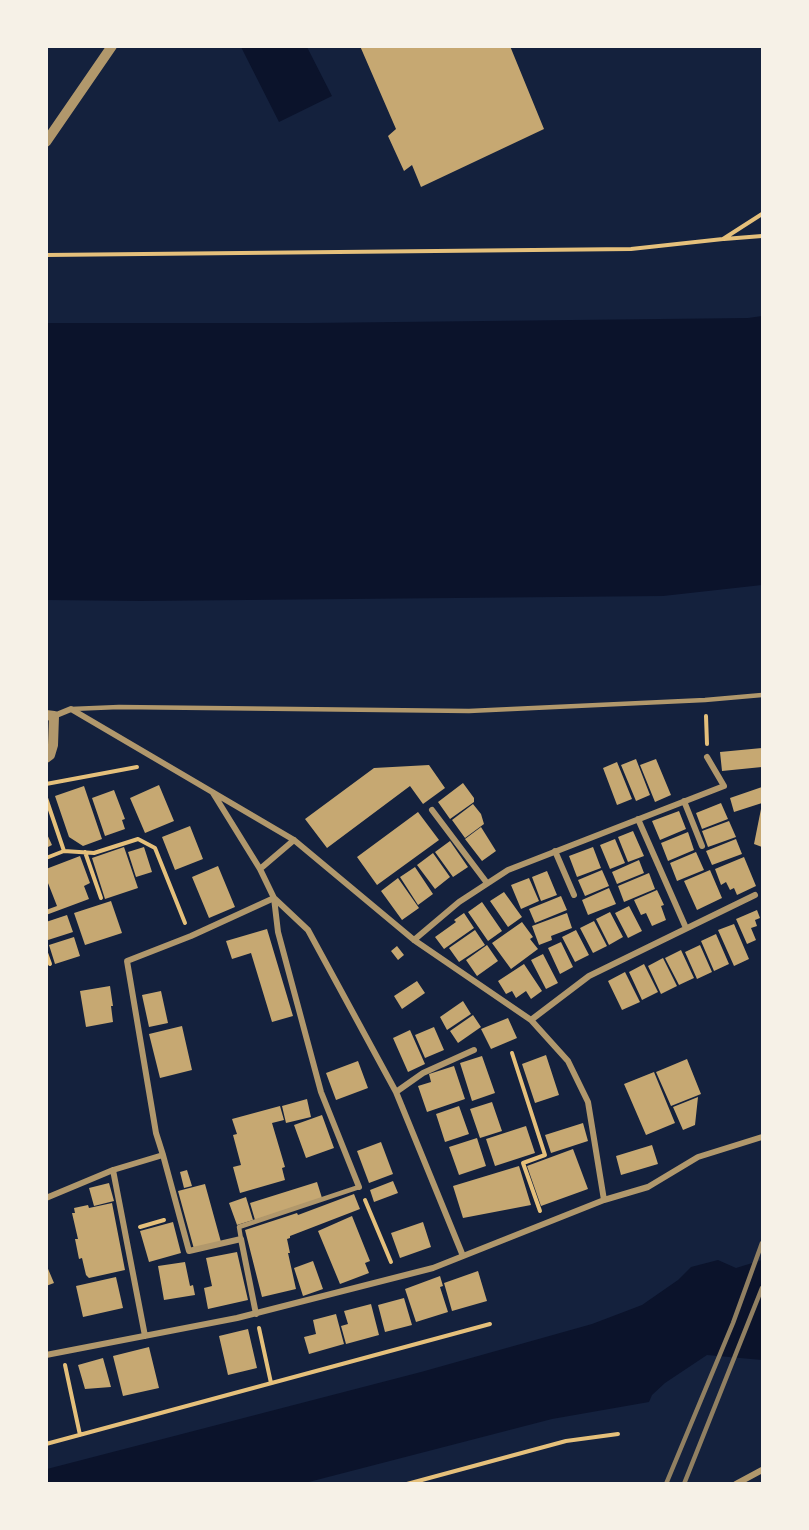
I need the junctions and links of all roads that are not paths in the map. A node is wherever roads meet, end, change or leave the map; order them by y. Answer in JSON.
{"nodes":[{"id":1,"x":112,"y":46,"type":"edge"},
{"id":2,"x":46,"y":142,"type":"edge"},
{"id":3,"x":762,"y":695,"type":"edge"},
{"id":4,"x":71,"y":709,"type":"junction"},
{"id":5,"x":50,"y":716,"type":"edge"},
{"id":6,"x":707,"y":757,"type":"road end"},
{"id":7,"x":46,"y":758,"type":"edge"},
{"id":8,"x":213,"y":792,"type":"junction"},
{"id":9,"x":684,"y":801,"type":"junction"},
{"id":10,"x":432,"y":810,"type":"dead end"},
{"id":11,"x":638,"y":819,"type":"junction"},
{"id":12,"x":294,"y":840,"type":"junction"},
{"id":13,"x":702,"y":846,"type":"dead end"},
{"id":14,"x":555,"y":851,"type":"junction"},
{"id":15,"x":260,"y":869,"type":"junction"},
{"id":16,"x":488,"y":883,"type":"junction"},
{"id":17,"x":574,"y":895,"type":"dead end"},
{"id":18,"x":755,"y":895,"type":"dead end"},
{"id":19,"x":274,"y":898,"type":"junction"},
{"id":20,"x":686,"y":928,"type":"junction"},
{"id":21,"x":414,"y":940,"type":"junction"},
{"id":22,"x":531,"y":1020,"type":"junction"},
{"id":23,"x":474,"y":1050,"type":"dead end"},
{"id":24,"x":396,"y":1092,"type":"junction"},
{"id":25,"x":762,"y":1137,"type":"edge"},
{"id":26,"x":163,"y":1155,"type":"junction"},
{"id":27,"x":113,"y":1170,"type":"junction"},
{"id":28,"x":359,"y":1187,"type":"joint"},
{"id":29,"x":46,"y":1198,"type":"edge"},
{"id":30,"x":604,"y":1200,"type":"junction"},
{"id":31,"x":241,"y":1239,"type":"junction"},
{"id":32,"x":463,"y":1256,"type":"junction"},
{"id":33,"x":256,"y":1314,"type":"junction"},
{"id":34,"x":145,"y":1336,"type":"junction"},
{"id":35,"x":46,"y":1355,"type":"edge"},
{"id":36,"x":762,"y":1470,"type":"edge"},
{"id":37,"x":736,"y":1484,"type":"edge"}],
"edges":[{"from":1,"to":2,"type":"street"},
{"from":3,"to":4,"type":"lane"},
{"from":4,"to":5,"type":"street"},
{"from":4,"to":8,"type":"street"},
{"from":5,"to":7,"type":"street"},
{"from":6,"to":9,"type":"street"},
{"from":8,"to":12,"type":"street"},
{"from":8,"to":15,"type":"street"},
{"from":9,"to":11,"type":"street"},
{"from":9,"to":13,"type":"street"},
{"from":10,"to":16,"type":"street"},
{"from":11,"to":14,"type":"street"},
{"from":11,"to":20,"type":"street"},
{"from":12,"to":15,"type":"street"},
{"from":12,"to":21,"type":"street"},
{"from":14,"to":16,"type":"street"},
{"from":14,"to":17,"type":"street"},
{"from":15,"to":19,"type":"street"},
{"from":16,"to":21,"type":"street"},
{"from":18,"to":20,"type":"street"},
{"from":19,"to":24,"type":"street"},
{"from":19,"to":26,"type":"street"},
{"from":19,"to":28,"type":"street"},
{"from":20,"to":22,"type":"street"},
{"from":21,"to":22,"type":"street"},
{"from":22,"to":30,"type":"street"},
{"from":23,"to":24,"type":"street"},
{"from":24,"to":32,"type":"street"},
{"from":25,"to":30,"type":"street"},
{"from":26,"to":27,"type":"street"},
{"from":26,"to":31,"type":"street"},
{"from":27,"to":29,"type":"street"},
{"from":27,"to":34,"type":"street"},
{"from":28,"to":31,"type":"lane"},
{"from":30,"to":32,"type":"street"},
{"from":31,"to":33,"type":"street"},
{"from":32,"to":33,"type":"street"},
{"from":33,"to":34,"type":"street"},
{"from":34,"to":35,"type":"street"},
{"from":36,"to":37,"type":"street"}]}
